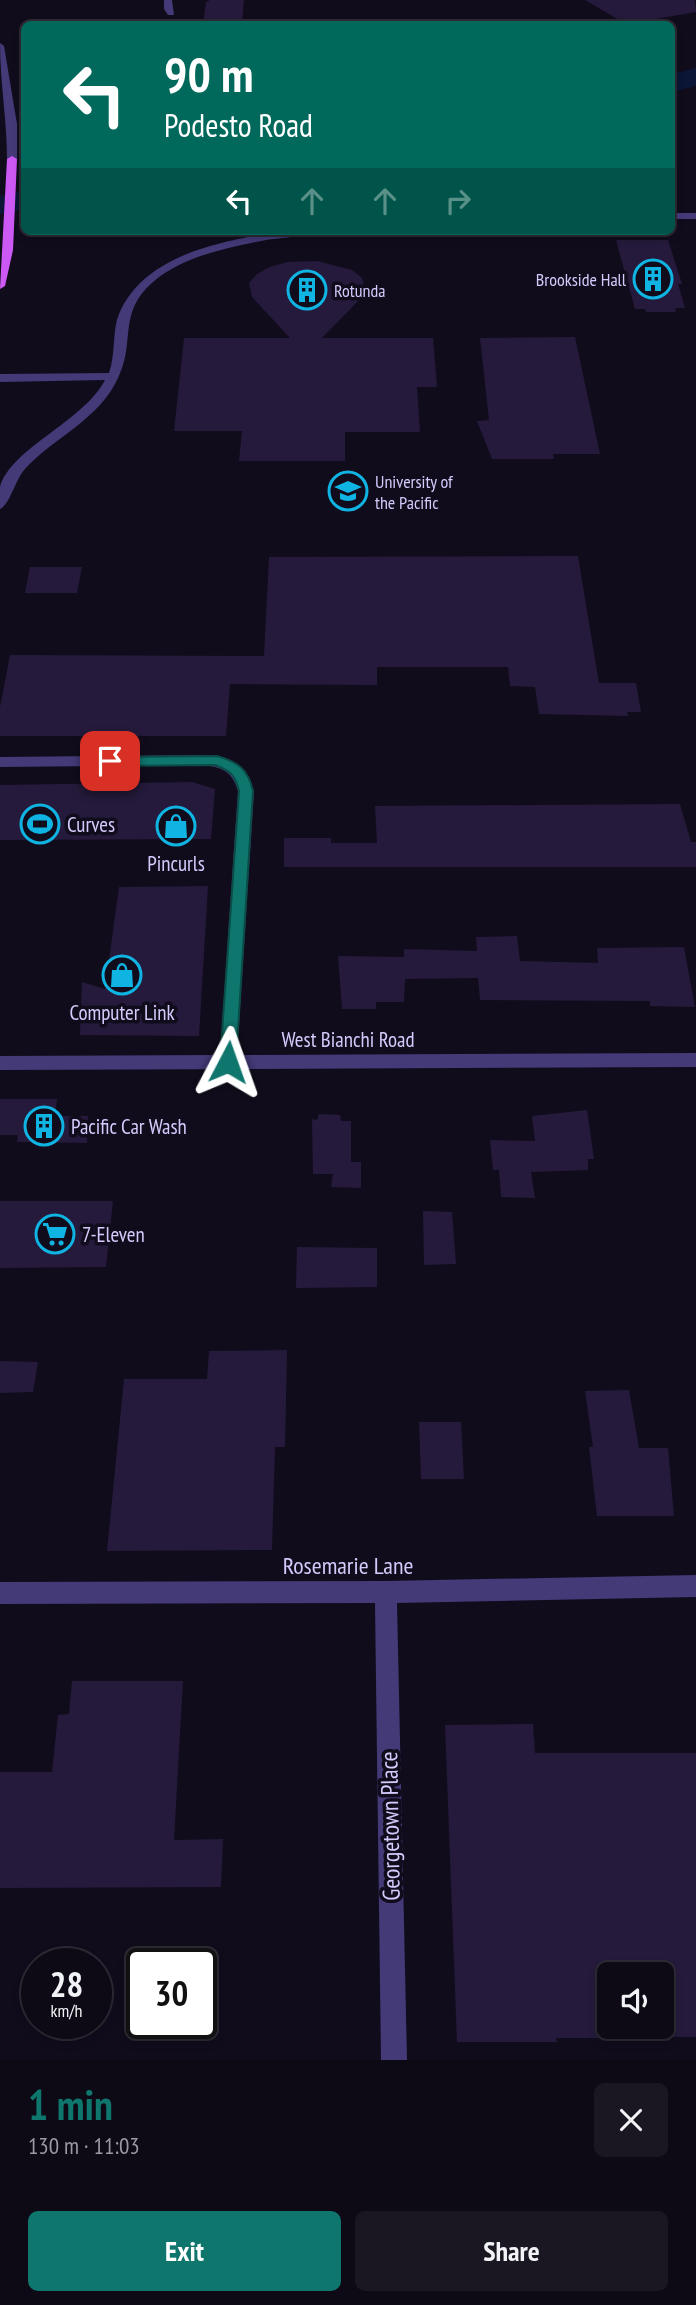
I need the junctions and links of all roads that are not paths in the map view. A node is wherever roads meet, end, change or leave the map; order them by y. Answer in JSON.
{"nodes":[{"id":1,"x":168,"y":0,"type":"edge"},
{"id":2,"x":171,"y":13,"type":"dead end"},
{"id":3,"x":0,"y":46,"type":"edge"},
{"id":4,"x":12,"y":159,"type":"joint"},
{"id":5,"x":675,"y":216,"type":"edge"},
{"id":6,"x":696,"y":216,"type":"edge"},
{"id":7,"x":284,"y":235,"type":"edge"},
{"id":8,"x":0,"y":286,"type":"edge"},
{"id":9,"x":114,"y":376,"type":"junction"},
{"id":10,"x":0,"y":379,"type":"edge"},
{"id":11,"x":0,"y":505,"type":"edge"},
{"id":12,"x":0,"y":762,"type":"edge"},
{"id":13,"x":696,"y":1060,"type":"edge"},
{"id":14,"x":228,"y":1062,"type":"junction"},
{"id":15,"x":0,"y":1063,"type":"edge"},
{"id":16,"x":696,"y":1586,"type":"edge"},
{"id":17,"x":0,"y":1592,"type":"edge"},
{"id":18,"x":386,"y":1592,"type":"junction"},
{"id":19,"x":394,"y":2060,"type":"edge"}],
"edges":[{"from":1,"to":2,"type":"street"},
{"from":3,"to":4,"type":"street"},
{"from":4,"to":8,"type":"main road"},
{"from":5,"to":6,"type":"street"},
{"from":7,"to":9,"type":"street"},
{"from":9,"to":10,"type":"street"},
{"from":9,"to":11,"type":"street"},
{"from":12,"to":14,"type":"street"},
{"from":13,"to":14,"type":"street","name":"West Bianchi Road"},
{"from":14,"to":15,"type":"street","name":"West Bianchi Road"},
{"from":16,"to":18,"type":"street","name":"Rosemarie Lane"},
{"from":17,"to":18,"type":"street","name":"Rosemarie Lane"},
{"from":18,"to":19,"type":"street","name":"Georgetown Place"}]}
